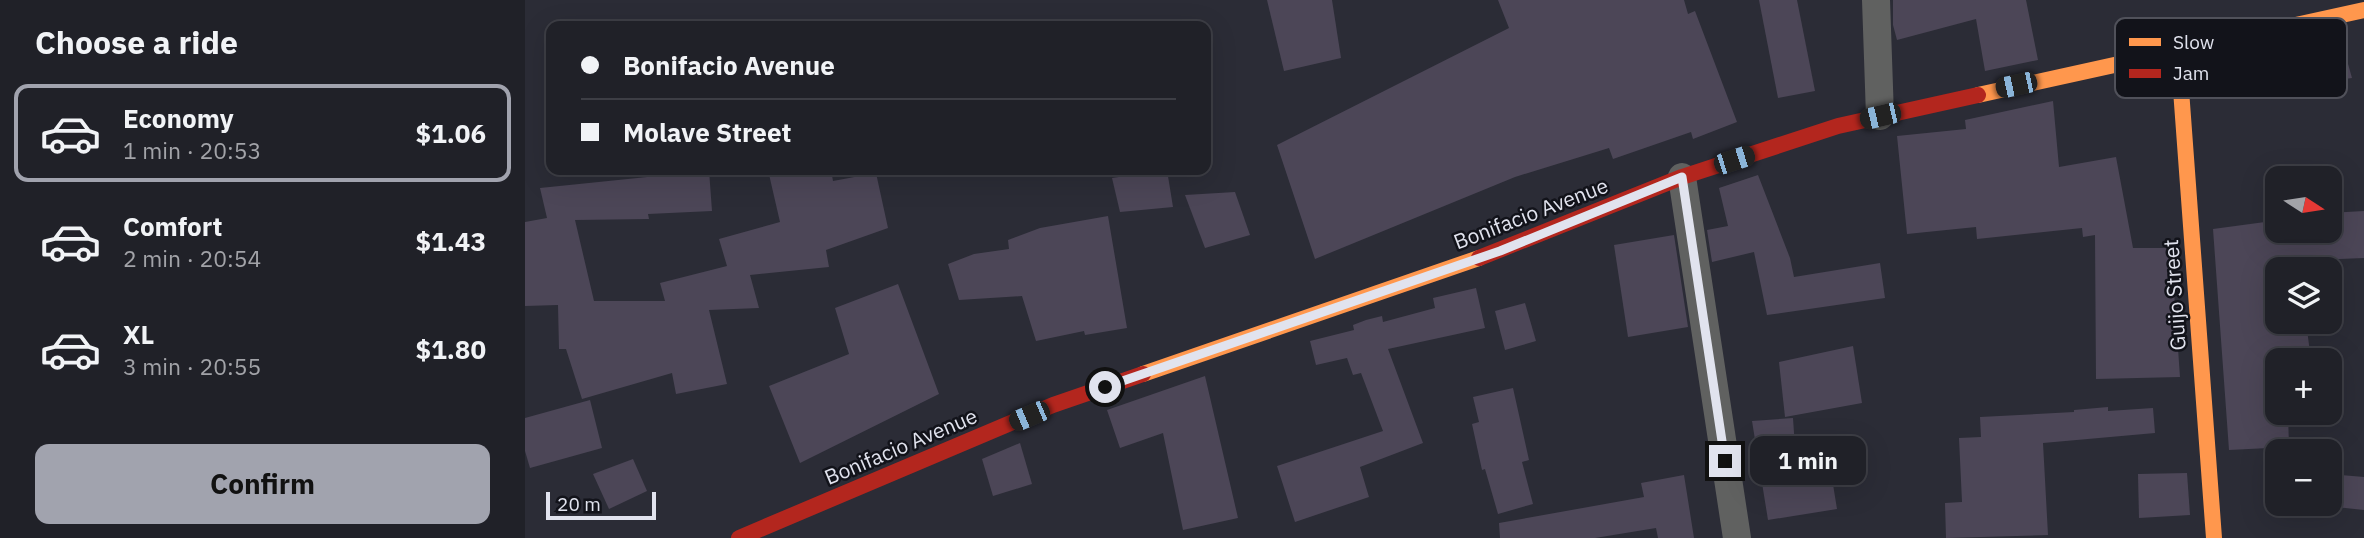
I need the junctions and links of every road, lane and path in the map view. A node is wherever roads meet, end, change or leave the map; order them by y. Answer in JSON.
{"nodes":[{"id":1,"x":1876,"y":0,"type":"edge"},
{"id":2,"x":2364,"y":10,"type":"edge"},
{"id":3,"x":2326,"y":18,"type":"edge"},
{"id":4,"x":2115,"y":63,"type":"edge"},
{"id":5,"x":2182,"y":98,"type":"edge"},
{"id":6,"x":1880,"y":116,"type":"junction"},
{"id":7,"x":1682,"y":177,"type":"junction"},
{"id":8,"x":739,"y":538,"type":"edge"},
{"id":9,"x":1737,"y":538,"type":"edge"},
{"id":10,"x":2214,"y":538,"type":"edge"}],
"edges":[{"from":1,"to":6,"type":"street"},
{"from":2,"to":3,"type":"street","name":"Bonifacio Avenue"},
{"from":4,"to":6,"type":"street","name":"Bonifacio Avenue"},
{"from":5,"to":10,"type":"street","name":"Guijo Street"},
{"from":6,"to":7,"type":"street","name":"Bonifacio Avenue"},
{"from":7,"to":8,"type":"street","name":"Bonifacio Avenue"},
{"from":7,"to":9,"type":"street"}]}
